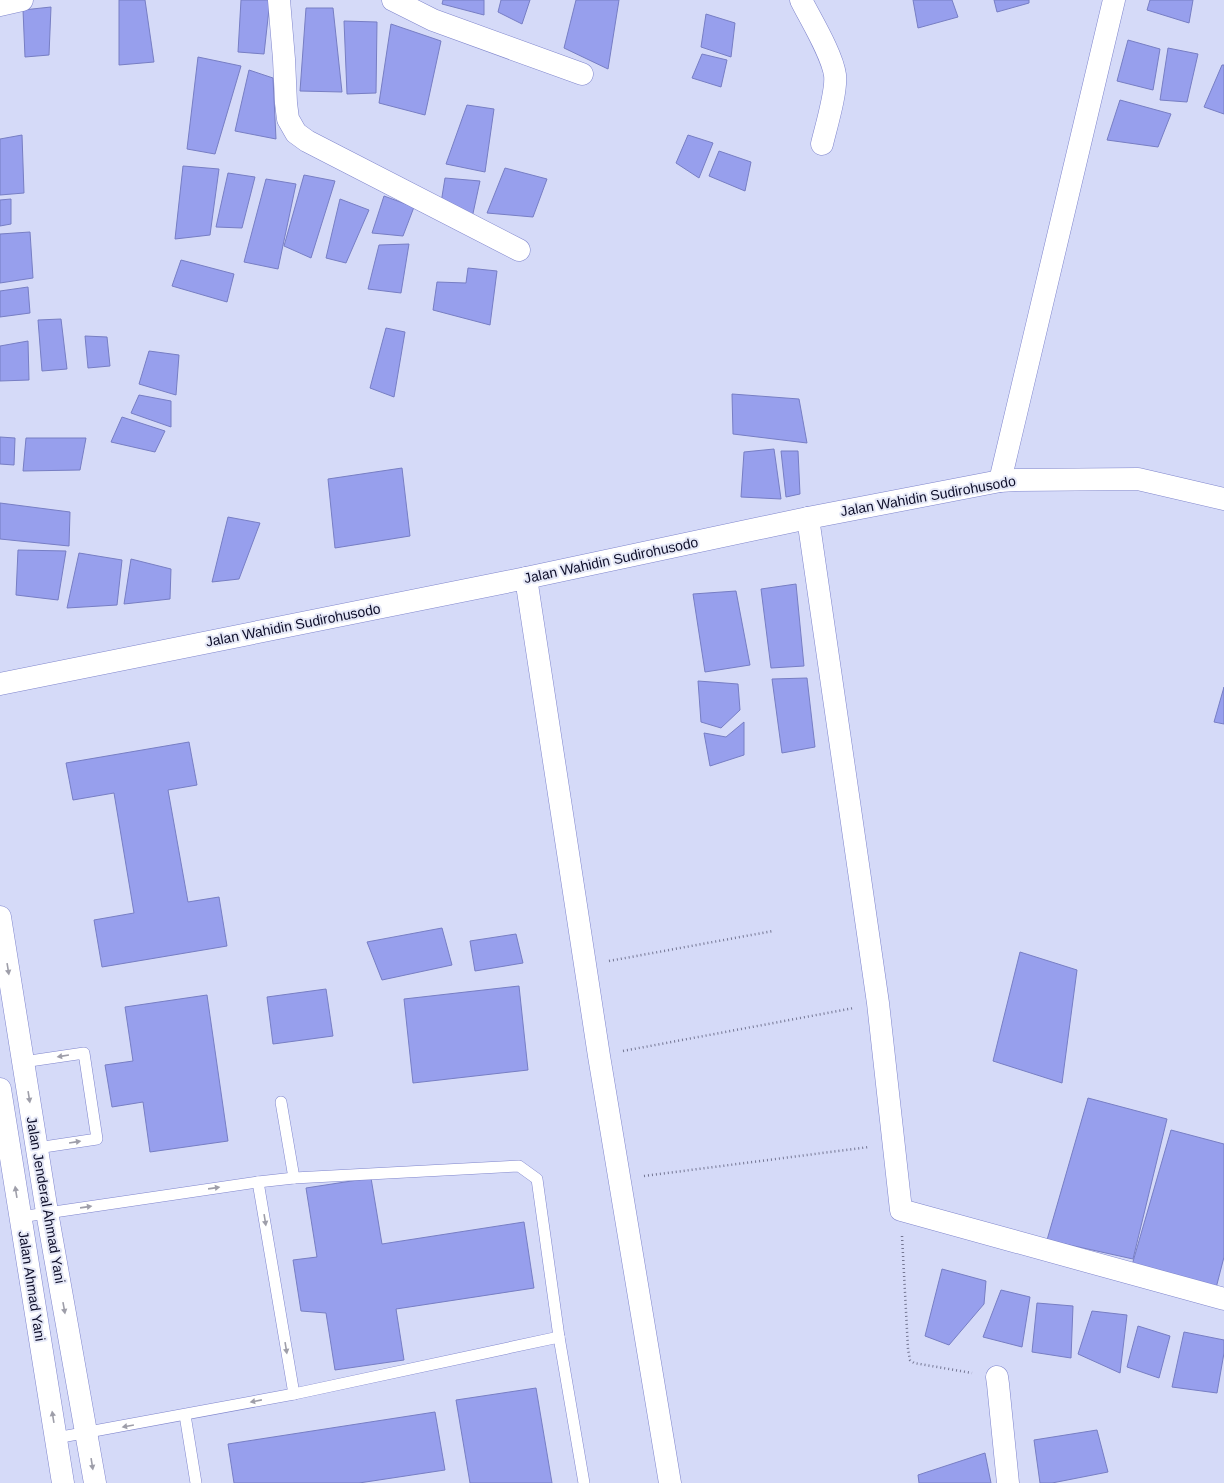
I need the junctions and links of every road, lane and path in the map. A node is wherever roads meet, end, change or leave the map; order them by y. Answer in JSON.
{"nodes":[{"id":1,"x":22,"y":0,"type":"edge"},
{"id":2,"x":279,"y":0,"type":"edge"},
{"id":3,"x":393,"y":0,"type":"edge"},
{"id":4,"x":801,"y":0,"type":"edge"},
{"id":5,"x":1114,"y":0,"type":"edge"},
{"id":6,"x":0,"y":5,"type":"edge"},
{"id":7,"x":582,"y":74,"type":"dead end"},
{"id":8,"x":822,"y":144,"type":"dead end"},
{"id":9,"x":519,"y":250,"type":"dead end"},
{"id":10,"x":1000,"y":481,"type":"junction"},
{"id":11,"x":1224,"y":499,"type":"edge"},
{"id":12,"x":808,"y":518,"type":"junction"},
{"id":13,"x":526,"y":578,"type":"junction"},
{"id":14,"x":0,"y":684,"type":"edge"},
{"id":15,"x":0,"y":917,"type":"edge"},
{"id":16,"x":773,"y":931,"type":"dead end"},
{"id":17,"x":585,"y":965,"type":"junction"},
{"id":18,"x":878,"y":1003,"type":"junction"},
{"id":19,"x":599,"y":1056,"type":"junction"},
{"id":20,"x":23,"y":1062,"type":"junction"},
{"id":21,"x":0,"y":1089,"type":"edge"},
{"id":22,"x":281,"y":1102,"type":"dead end"},
{"id":23,"x":893,"y":1144,"type":"junction"},
{"id":24,"x":37,"y":1148,"type":"junction"},
{"id":25,"x":294,"y":1178,"type":"junction"},
{"id":26,"x":620,"y":1180,"type":"junction"},
{"id":27,"x":258,"y":1182,"type":"junction"},
{"id":28,"x":901,"y":1210,"type":"junction"},
{"id":29,"x":47,"y":1212,"type":"junction"},
{"id":30,"x":20,"y":1217,"type":"junction"},
{"id":31,"x":1224,"y":1299,"type":"edge"},
{"id":32,"x":559,"y":1337,"type":"junction"},
{"id":33,"x":997,"y":1377,"type":"joint"},
{"id":34,"x":294,"y":1394,"type":"junction"},
{"id":35,"x":185,"y":1415,"type":"junction"},
{"id":36,"x":86,"y":1433,"type":"junction"},
{"id":37,"x":56,"y":1438,"type":"junction"},
{"id":38,"x":63,"y":1483,"type":"edge"},
{"id":39,"x":95,"y":1483,"type":"edge"},
{"id":40,"x":196,"y":1483,"type":"edge"},
{"id":41,"x":584,"y":1483,"type":"edge"},
{"id":42,"x":670,"y":1483,"type":"edge"},
{"id":43,"x":1008,"y":1483,"type":"edge"}],
"edges":[{"from":1,"to":6,"type":"main road"},
{"from":2,"to":9,"type":"main road"},
{"from":3,"to":7,"type":"main road"},
{"from":4,"to":8,"type":"main road"},
{"from":5,"to":10,"type":"main road"},
{"from":10,"to":11,"type":"main road","name":"Jalan Wahidin Sudirohusodo"},
{"from":10,"to":12,"type":"main road","name":"Jalan Wahidin Sudirohusodo"},
{"from":12,"to":13,"type":"main road","name":"Jalan Wahidin Sudirohusodo"},
{"from":12,"to":18,"type":"main road"},
{"from":13,"to":14,"type":"main road","name":"Jalan Wahidin Sudirohusodo"},
{"from":13,"to":17,"type":"main road"},
{"from":15,"to":20,"type":"main road","name":"Jalan Jenderal Ahmad Yani","one_way":true},
{"from":16,"to":17,"type":"path"},
{"from":17,"to":19,"type":"main road"},
{"from":18,"to":19,"type":"path"},
{"from":18,"to":23,"type":"main road"},
{"from":19,"to":26,"type":"main road"},
{"from":20,"to":24,"type":"main road","name":"Jalan Jenderal Ahmad Yani","one_way":true},
{"from":24,"to":20,"type":"lane","one_way":true},
{"from":30,"to":21,"type":"main road","name":"Jalan Ahmad Yani","one_way":true},
{"from":22,"to":25,"type":"lane"},
{"from":23,"to":26,"type":"path"},
{"from":23,"to":28,"type":"main road"},
{"from":24,"to":29,"type":"main road","name":"Jalan Jenderal Ahmad Yani"},
{"from":25,"to":27,"type":"lane"},
{"from":25,"to":32,"type":"lane"},
{"from":26,"to":42,"type":"main road"},
{"from":29,"to":27,"type":"lane","one_way":true},
{"from":27,"to":34,"type":"lane","one_way":true},
{"from":28,"to":31,"type":"main road"},
{"from":28,"to":33,"type":"path"},
{"from":29,"to":30,"type":"lane"},
{"from":29,"to":36,"type":"main road","name":"Jalan Jenderal Ahmad Yani","one_way":true},
{"from":37,"to":30,"type":"main road","name":"Jalan Ahmad Yani","one_way":true},
{"from":32,"to":34,"type":"lane"},
{"from":32,"to":41,"type":"lane"},
{"from":33,"to":43,"type":"main road"},
{"from":34,"to":35,"type":"lane","one_way":true},
{"from":35,"to":36,"type":"lane","one_way":true},
{"from":35,"to":40,"type":"lane"},
{"from":36,"to":37,"type":"lane"},
{"from":36,"to":39,"type":"main road","name":"Jalan Jenderal Ahmad Yani","one_way":true},
{"from":37,"to":38,"type":"main road","name":"Jalan Ahmad Yani"}]}
